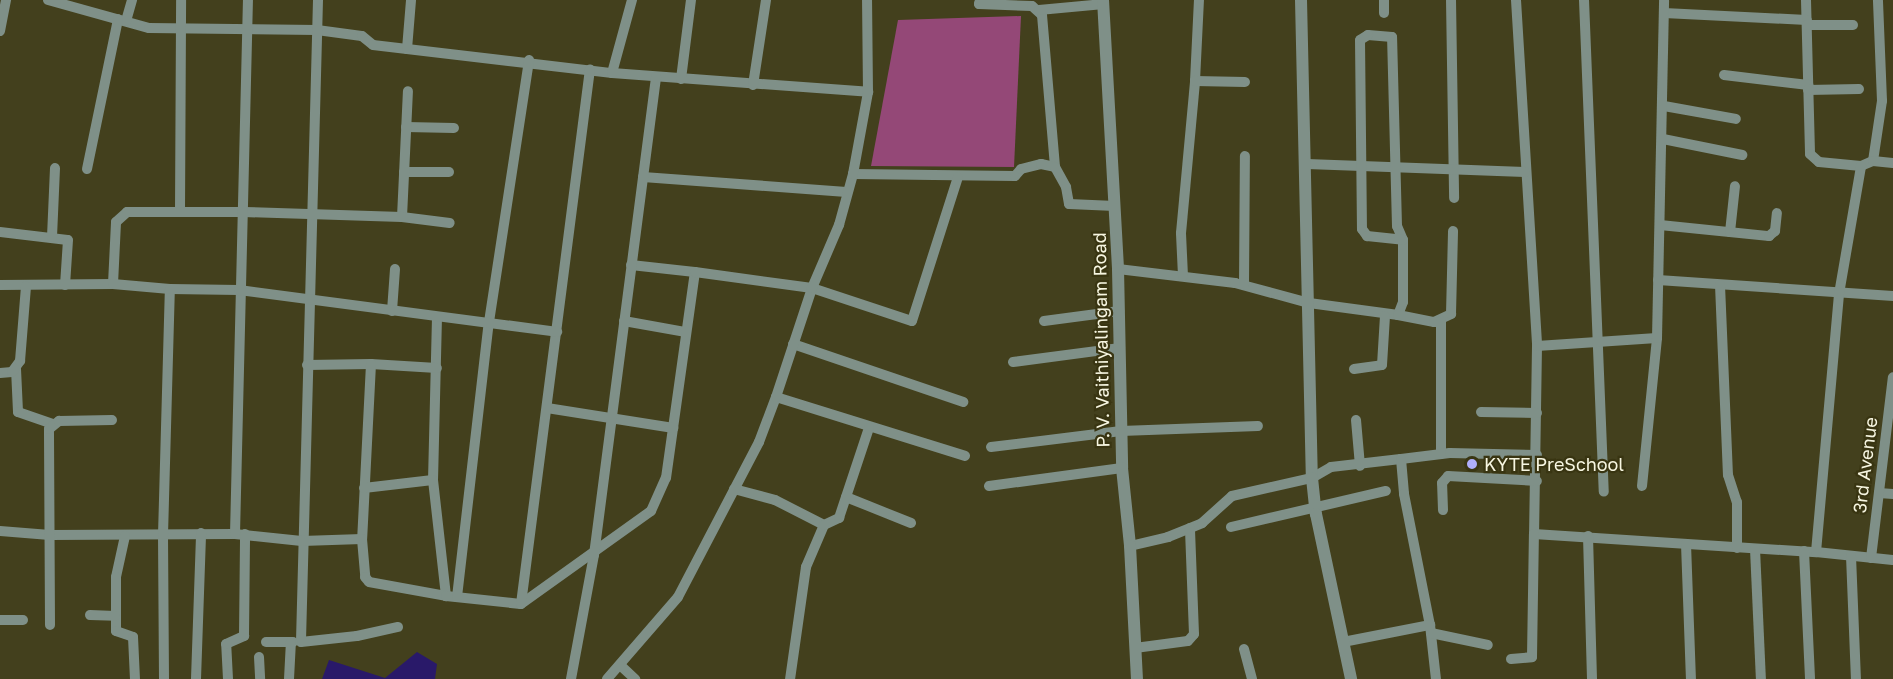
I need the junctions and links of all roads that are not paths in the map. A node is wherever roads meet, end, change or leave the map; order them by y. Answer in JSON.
{"nodes":[{"id":1,"x":6,"y":0,"type":"edge"},
{"id":2,"x":48,"y":0,"type":"edge"},
{"id":3,"x":132,"y":0,"type":"edge"},
{"id":4,"x":181,"y":0,"type":"edge"},
{"id":5,"x":248,"y":0,"type":"edge"},
{"id":6,"x":318,"y":0,"type":"edge"},
{"id":7,"x":411,"y":0,"type":"edge"},
{"id":8,"x":632,"y":0,"type":"edge"},
{"id":9,"x":691,"y":0,"type":"edge"},
{"id":10,"x":766,"y":0,"type":"edge"},
{"id":11,"x":867,"y":0,"type":"edge"},
{"id":12,"x":980,"y":0,"type":"edge"},
{"id":13,"x":1199,"y":0,"type":"edge"},
{"id":14,"x":1301,"y":0,"type":"edge"},
{"id":15,"x":1384,"y":0,"type":"edge"},
{"id":16,"x":1451,"y":0,"type":"edge"},
{"id":17,"x":1516,"y":0,"type":"edge"},
{"id":18,"x":1584,"y":0,"type":"edge"},
{"id":19,"x":1664,"y":0,"type":"edge"},
{"id":20,"x":1806,"y":0,"type":"edge"},
{"id":21,"x":1878,"y":0,"type":"edge"},
{"id":22,"x":1103,"y":2,"type":"edge"},
{"id":23,"x":1040,"y":10,"type":"junction"},
{"id":24,"x":1384,"y":13,"type":"dead end"},
{"id":25,"x":1664,"y":13,"type":"junction"},
{"id":26,"x":122,"y":20,"type":"junction"},
{"id":27,"x":1807,"y":23,"type":"junction"},
{"id":28,"x":1853,"y":25,"type":"dead end"},
{"id":29,"x":181,"y":30,"type":"junction"},
{"id":30,"x":246,"y":30,"type":"junction"},
{"id":31,"x":317,"y":30,"type":"junction"},
{"id":32,"x":0,"y":31,"type":"edge"},
{"id":33,"x":408,"y":49,"type":"junction"},
{"id":34,"x":530,"y":60,"type":"junction"},
{"id":35,"x":590,"y":69,"type":"junction"},
{"id":36,"x":612,"y":73,"type":"junction"},
{"id":37,"x":1724,"y":75,"type":"dead end"},
{"id":38,"x":656,"y":77,"type":"junction"},
{"id":39,"x":681,"y":79,"type":"junction"},
{"id":40,"x":1195,"y":81,"type":"junction"},
{"id":41,"x":1245,"y":82,"type":"dead end"},
{"id":42,"x":753,"y":85,"type":"junction"},
{"id":43,"x":1808,"y":88,"type":"junction"},
{"id":44,"x":1858,"y":89,"type":"dead end"},
{"id":45,"x":408,"y":91,"type":"dead end"},
{"id":46,"x":868,"y":92,"type":"junction"},
{"id":47,"x":1664,"y":106,"type":"junction"},
{"id":48,"x":1736,"y":119,"type":"dead end"},
{"id":49,"x":406,"y":127,"type":"junction"},
{"id":50,"x":454,"y":128,"type":"dead end"},
{"id":51,"x":1663,"y":139,"type":"junction"},
{"id":52,"x":1742,"y":155,"type":"dead end"},
{"id":53,"x":1245,"y":156,"type":"dead end"},
{"id":54,"x":1873,"y":161,"type":"junction"},
{"id":55,"x":1893,"y":163,"type":"edge"},
{"id":56,"x":1306,"y":164,"type":"junction"},
{"id":57,"x":1363,"y":166,"type":"junction"},
{"id":58,"x":1861,"y":166,"type":"junction"},
{"id":59,"x":1055,"y":167,"type":"junction"},
{"id":60,"x":1395,"y":167,"type":"junction"},
{"id":61,"x":55,"y":168,"type":"dead end"},
{"id":62,"x":87,"y":169,"type":"dead end"},
{"id":63,"x":1454,"y":170,"type":"junction"},
{"id":64,"x":449,"y":171,"type":"dead end"},
{"id":65,"x":404,"y":172,"type":"junction"},
{"id":66,"x":1525,"y":172,"type":"junction"},
{"id":67,"x":853,"y":174,"type":"junction"},
{"id":68,"x":643,"y":177,"type":"junction"},
{"id":69,"x":958,"y":177,"type":"junction"},
{"id":70,"x":1735,"y":186,"type":"dead end"},
{"id":71,"x":846,"y":192,"type":"junction"},
{"id":72,"x":1454,"y":198,"type":"dead end"},
{"id":73,"x":1115,"y":206,"type":"junction"},
{"id":74,"x":180,"y":211,"type":"junction"},
{"id":75,"x":244,"y":212,"type":"junction"},
{"id":76,"x":1777,"y":213,"type":"dead end"},
{"id":77,"x":312,"y":216,"type":"junction"},
{"id":78,"x":402,"y":217,"type":"junction"},
{"id":79,"x":450,"y":223,"type":"dead end"},
{"id":80,"x":1660,"y":225,"type":"junction"},
{"id":81,"x":1453,"y":231,"type":"dead end"},
{"id":82,"x":0,"y":232,"type":"edge"},
{"id":83,"x":1730,"y":232,"type":"junction"},
{"id":84,"x":52,"y":237,"type":"junction"},
{"id":85,"x":1403,"y":240,"type":"junction"},
{"id":86,"x":632,"y":264,"type":"junction"},
{"id":87,"x":395,"y":269,"type":"dead end"},
{"id":88,"x":1118,"y":269,"type":"junction"},
{"id":89,"x":694,"y":272,"type":"junction"},
{"id":90,"x":1183,"y":276,"type":"junction"},
{"id":91,"x":1658,"y":280,"type":"junction"},
{"id":92,"x":113,"y":284,"type":"junction"},
{"id":93,"x":0,"y":285,"type":"edge"},
{"id":94,"x":65,"y":285,"type":"junction"},
{"id":95,"x":1244,"y":285,"type":"junction"},
{"id":96,"x":1720,"y":285,"type":"junction"},
{"id":97,"x":26,"y":286,"type":"junction"},
{"id":98,"x":812,"y":288,"type":"junction"},
{"id":99,"x":170,"y":289,"type":"junction"},
{"id":100,"x":239,"y":290,"type":"junction"},
{"id":101,"x":1839,"y":294,"type":"junction"},
{"id":102,"x":1893,"y":296,"type":"edge"},
{"id":103,"x":308,"y":300,"type":"junction"},
{"id":104,"x":1309,"y":303,"type":"junction"},
{"id":105,"x":392,"y":311,"type":"junction"},
{"id":106,"x":1119,"y":311,"type":"junction"},
{"id":107,"x":1398,"y":315,"type":"junction"},
{"id":108,"x":1385,"y":316,"type":"junction"},
{"id":109,"x":437,"y":317,"type":"junction"},
{"id":110,"x":624,"y":321,"type":"junction"},
{"id":111,"x":1044,"y":321,"type":"dead end"},
{"id":112,"x":1441,"y":321,"type":"junction"},
{"id":113,"x":489,"y":322,"type":"junction"},
{"id":114,"x":556,"y":332,"type":"junction"},
{"id":115,"x":686,"y":332,"type":"junction"},
{"id":116,"x":1657,"y":338,"type":"junction"},
{"id":117,"x":1601,"y":340,"type":"junction"},
{"id":118,"x":794,"y":344,"type":"junction"},
{"id":119,"x":1537,"y":346,"type":"junction"},
{"id":120,"x":1120,"y":348,"type":"junction"},
{"id":121,"x":1013,"y":362,"type":"dead end"},
{"id":122,"x":371,"y":364,"type":"junction"},
{"id":123,"x":307,"y":365,"type":"junction"},
{"id":124,"x":16,"y":369,"type":"junction"},
{"id":125,"x":437,"y":369,"type":"junction"},
{"id":126,"x":1354,"y":369,"type":"dead end"},
{"id":127,"x":0,"y":373,"type":"edge"},
{"id":128,"x":1893,"y":377,"type":"edge"},
{"id":129,"x":776,"y":397,"type":"junction"},
{"id":130,"x":963,"y":402,"type":"dead end"},
{"id":131,"x":547,"y":408,"type":"junction"},
{"id":132,"x":1481,"y":412,"type":"dead end"},
{"id":133,"x":1537,"y":413,"type":"junction"},
{"id":134,"x":612,"y":419,"type":"junction"},
{"id":135,"x":112,"y":420,"type":"dead end"},
{"id":136,"x":1356,"y":420,"type":"dead end"},
{"id":137,"x":52,"y":424,"type":"junction"},
{"id":138,"x":1258,"y":426,"type":"dead end"},
{"id":139,"x":673,"y":428,"type":"junction"},
{"id":140,"x":868,"y":428,"type":"junction"},
{"id":141,"x":1121,"y":431,"type":"junction"},
{"id":142,"x":991,"y":447,"type":"dead end"},
{"id":143,"x":1441,"y":454,"type":"junction"},
{"id":144,"x":1537,"y":455,"type":"junction"},
{"id":145,"x":965,"y":456,"type":"dead end"},
{"id":146,"x":1401,"y":459,"type":"junction"},
{"id":147,"x":1360,"y":466,"type":"junction"},
{"id":148,"x":1122,"y":468,"type":"junction"},
{"id":149,"x":1312,"y":478,"type":"junction"},
{"id":150,"x":433,"y":480,"type":"junction"},
{"id":151,"x":1537,"y":481,"type":"junction"},
{"id":152,"x":989,"y":486,"type":"dead end"},
{"id":153,"x":1642,"y":486,"type":"dead end"},
{"id":154,"x":364,"y":488,"type":"junction"},
{"id":155,"x":734,"y":489,"type":"junction"},
{"id":156,"x":1386,"y":491,"type":"dead end"},
{"id":157,"x":1604,"y":492,"type":"dead end"},
{"id":158,"x":1879,"y":493,"type":"junction"},
{"id":159,"x":1893,"y":494,"type":"edge"},
{"id":160,"x":846,"y":497,"type":"junction"},
{"id":161,"x":1315,"y":509,"type":"junction"},
{"id":162,"x":1443,"y":510,"type":"dead end"},
{"id":163,"x":911,"y":523,"type":"dead end"},
{"id":164,"x":824,"y":525,"type":"junction"},
{"id":165,"x":1231,"y":527,"type":"dead end"},
{"id":166,"x":1191,"y":528,"type":"junction"},
{"id":167,"x":0,"y":531,"type":"edge"},
{"id":168,"x":201,"y":533,"type":"junction"},
{"id":169,"x":240,"y":534,"type":"junction"},
{"id":170,"x":1534,"y":534,"type":"junction"},
{"id":171,"x":50,"y":535,"type":"junction"},
{"id":172,"x":163,"y":535,"type":"junction"},
{"id":173,"x":125,"y":536,"type":"junction"},
{"id":174,"x":1588,"y":536,"type":"junction"},
{"id":175,"x":362,"y":539,"type":"junction"},
{"id":176,"x":302,"y":541,"type":"junction"},
{"id":177,"x":1686,"y":544,"type":"junction"},
{"id":178,"x":1131,"y":546,"type":"junction"},
{"id":179,"x":1737,"y":548,"type":"junction"},
{"id":180,"x":1755,"y":549,"type":"junction"},
{"id":181,"x":1804,"y":551,"type":"junction"},
{"id":182,"x":1816,"y":552,"type":"junction"},
{"id":183,"x":594,"y":555,"type":"junction"},
{"id":184,"x":1851,"y":556,"type":"junction"},
{"id":185,"x":1871,"y":558,"type":"junction"},
{"id":186,"x":1893,"y":560,"type":"edge"},
{"id":187,"x":452,"y":597,"type":"junction"},
{"id":188,"x":521,"y":604,"type":"junction"},
{"id":189,"x":90,"y":615,"type":"dead end"},
{"id":190,"x":115,"y":616,"type":"junction"},
{"id":191,"x":0,"y":620,"type":"edge"},
{"id":192,"x":23,"y":620,"type":"dead end"},
{"id":193,"x":50,"y":625,"type":"dead end"},
{"id":194,"x":398,"y":627,"type":"dead end"},
{"id":195,"x":1430,"y":629,"type":"junction"},
{"id":196,"x":266,"y":642,"type":"dead end"},
{"id":197,"x":296,"y":642,"type":"junction"},
{"id":198,"x":1343,"y":642,"type":"junction"},
{"id":199,"x":1488,"y":645,"type":"dead end"},
{"id":200,"x":1135,"y":648,"type":"junction"},
{"id":201,"x":1244,"y":649,"type":"dead end"},
{"id":202,"x":259,"y":657,"type":"dead end"},
{"id":203,"x":1512,"y":658,"type":"dead end"},
{"id":204,"x":620,"y":665,"type":"junction"},
{"id":205,"x":135,"y":679,"type":"edge"},
{"id":206,"x":164,"y":679,"type":"edge"},
{"id":207,"x":196,"y":679,"type":"edge"},
{"id":208,"x":228,"y":679,"type":"edge"},
{"id":209,"x":260,"y":679,"type":"edge"},
{"id":210,"x":289,"y":679,"type":"edge"},
{"id":211,"x":571,"y":679,"type":"edge"},
{"id":212,"x":608,"y":679,"type":"edge"},
{"id":213,"x":635,"y":679,"type":"edge"},
{"id":214,"x":790,"y":679,"type":"edge"},
{"id":215,"x":1137,"y":679,"type":"edge"},
{"id":216,"x":1252,"y":679,"type":"edge"},
{"id":217,"x":1351,"y":679,"type":"edge"},
{"id":218,"x":1436,"y":679,"type":"edge"},
{"id":219,"x":1592,"y":679,"type":"edge"},
{"id":220,"x":1691,"y":679,"type":"edge"},
{"id":221,"x":1761,"y":679,"type":"edge"},
{"id":222,"x":1810,"y":679,"type":"edge"},
{"id":223,"x":1856,"y":679,"type":"edge"}],
"edges":[{"from":1,"to":32,"type":"street"},
{"from":2,"to":26,"type":"street"},
{"from":3,"to":26,"type":"street"},
{"from":4,"to":29,"type":"street"},
{"from":5,"to":30,"type":"street"},
{"from":6,"to":31,"type":"street"},
{"from":7,"to":33,"type":"street"},
{"from":8,"to":36,"type":"street"},
{"from":9,"to":39,"type":"street"},
{"from":10,"to":42,"type":"street"},
{"from":11,"to":46,"type":"street"},
{"from":12,"to":23,"type":"street"},
{"from":13,"to":40,"type":"street"},
{"from":14,"to":56,"type":"street"},
{"from":15,"to":24,"type":"street"},
{"from":16,"to":63,"type":"street"},
{"from":17,"to":66,"type":"street"},
{"from":18,"to":117,"type":"street"},
{"from":19,"to":25,"type":"street"},
{"from":20,"to":27,"type":"street"},
{"from":21,"to":54,"type":"street"},
{"from":22,"to":23,"type":"street"},
{"from":22,"to":73,"type":"street","name":"P. V. Vaithiyalingam Road"},
{"from":23,"to":59,"type":"street"},
{"from":25,"to":27,"type":"street"},
{"from":25,"to":47,"type":"street"},
{"from":26,"to":29,"type":"street"},
{"from":26,"to":62,"type":"street"},
{"from":27,"to":28,"type":"street"},
{"from":27,"to":43,"type":"street"},
{"from":29,"to":30,"type":"street"},
{"from":29,"to":74,"type":"street"},
{"from":30,"to":31,"type":"street"},
{"from":30,"to":75,"type":"street"},
{"from":31,"to":33,"type":"street"},
{"from":31,"to":77,"type":"street"},
{"from":33,"to":34,"type":"street"},
{"from":34,"to":35,"type":"street"},
{"from":34,"to":113,"type":"street"},
{"from":35,"to":36,"type":"street"},
{"from":35,"to":114,"type":"street"},
{"from":36,"to":38,"type":"street"},
{"from":37,"to":43,"type":"street"},
{"from":38,"to":39,"type":"street"},
{"from":38,"to":68,"type":"street"},
{"from":39,"to":42,"type":"street"},
{"from":40,"to":41,"type":"street"},
{"from":40,"to":90,"type":"street"},
{"from":42,"to":46,"type":"street"},
{"from":43,"to":44,"type":"street"},
{"from":43,"to":58,"type":"street"},
{"from":45,"to":49,"type":"street"},
{"from":46,"to":67,"type":"street"},
{"from":47,"to":48,"type":"street"},
{"from":47,"to":51,"type":"street"},
{"from":49,"to":50,"type":"street"},
{"from":49,"to":65,"type":"street"},
{"from":51,"to":52,"type":"street"},
{"from":51,"to":80,"type":"street"},
{"from":53,"to":95,"type":"street"},
{"from":54,"to":55,"type":"street"},
{"from":54,"to":58,"type":"street"},
{"from":56,"to":57,"type":"street"},
{"from":56,"to":104,"type":"street"},
{"from":57,"to":60,"type":"street"},
{"from":57,"to":60,"type":"street"},
{"from":57,"to":85,"type":"street"},
{"from":58,"to":101,"type":"street"},
{"from":59,"to":69,"type":"street"},
{"from":59,"to":73,"type":"street"},
{"from":60,"to":63,"type":"street"},
{"from":60,"to":85,"type":"street"},
{"from":61,"to":84,"type":"street"},
{"from":63,"to":66,"type":"street"},
{"from":63,"to":72,"type":"street"},
{"from":64,"to":65,"type":"street"},
{"from":65,"to":78,"type":"street"},
{"from":66,"to":119,"type":"street"},
{"from":67,"to":69,"type":"street"},
{"from":67,"to":71,"type":"street"},
{"from":68,"to":71,"type":"street"},
{"from":68,"to":86,"type":"street"},
{"from":69,"to":98,"type":"street"},
{"from":70,"to":83,"type":"street"},
{"from":71,"to":98,"type":"street"},
{"from":73,"to":88,"type":"street","name":"P. V. Vaithiyalingam Road"},
{"from":74,"to":75,"type":"street"},
{"from":74,"to":92,"type":"street"},
{"from":75,"to":77,"type":"street"},
{"from":75,"to":100,"type":"street"},
{"from":76,"to":83,"type":"street"},
{"from":77,"to":78,"type":"street"},
{"from":77,"to":103,"type":"street"},
{"from":78,"to":79,"type":"street"},
{"from":80,"to":83,"type":"street"},
{"from":80,"to":91,"type":"street"},
{"from":81,"to":112,"type":"street"},
{"from":82,"to":84,"type":"street"},
{"from":84,"to":94,"type":"street"},
{"from":85,"to":107,"type":"street"},
{"from":86,"to":89,"type":"street"},
{"from":86,"to":110,"type":"street"},
{"from":87,"to":105,"type":"street"},
{"from":88,"to":90,"type":"street"},
{"from":88,"to":106,"type":"street","name":"P. V. Vaithiyalingam Road"},
{"from":89,"to":98,"type":"street"},
{"from":89,"to":115,"type":"street"},
{"from":90,"to":95,"type":"street"},
{"from":91,"to":96,"type":"street"},
{"from":91,"to":116,"type":"street"},
{"from":92,"to":94,"type":"street"},
{"from":92,"to":99,"type":"street"},
{"from":93,"to":97,"type":"street"},
{"from":94,"to":97,"type":"street"},
{"from":95,"to":104,"type":"street"},
{"from":96,"to":101,"type":"street"},
{"from":96,"to":179,"type":"street"},
{"from":97,"to":124,"type":"street"},
{"from":98,"to":118,"type":"street"},
{"from":99,"to":100,"type":"street"},
{"from":99,"to":172,"type":"street"},
{"from":100,"to":103,"type":"street"},
{"from":100,"to":169,"type":"street"},
{"from":101,"to":102,"type":"street"},
{"from":101,"to":182,"type":"street"},
{"from":103,"to":105,"type":"street"},
{"from":103,"to":123,"type":"street"},
{"from":104,"to":108,"type":"street"},
{"from":104,"to":149,"type":"street"},
{"from":105,"to":109,"type":"street"},
{"from":106,"to":111,"type":"street"},
{"from":106,"to":120,"type":"street","name":"P. V. Vaithiyalingam Road"},
{"from":107,"to":108,"type":"street"},
{"from":107,"to":112,"type":"street"},
{"from":108,"to":126,"type":"street"},
{"from":109,"to":113,"type":"street"},
{"from":109,"to":125,"type":"street"},
{"from":110,"to":115,"type":"street"},
{"from":110,"to":134,"type":"street"},
{"from":112,"to":143,"type":"street"},
{"from":113,"to":114,"type":"street"},
{"from":113,"to":187,"type":"street"},
{"from":114,"to":131,"type":"street"},
{"from":115,"to":139,"type":"street"},
{"from":116,"to":117,"type":"street"},
{"from":116,"to":153,"type":"street"},
{"from":117,"to":119,"type":"street"},
{"from":117,"to":157,"type":"street"},
{"from":118,"to":129,"type":"street"},
{"from":118,"to":130,"type":"street"},
{"from":119,"to":133,"type":"street"},
{"from":120,"to":121,"type":"street"},
{"from":120,"to":141,"type":"street","name":"P. V. Vaithiyalingam Road"},
{"from":122,"to":123,"type":"street"},
{"from":122,"to":125,"type":"street"},
{"from":122,"to":154,"type":"street"},
{"from":123,"to":176,"type":"street"},
{"from":124,"to":127,"type":"street"},
{"from":124,"to":137,"type":"street"},
{"from":125,"to":150,"type":"street"},
{"from":128,"to":158,"type":"street","name":"3rd Avenue"},
{"from":129,"to":140,"type":"street"},
{"from":129,"to":155,"type":"street"},
{"from":131,"to":134,"type":"street"},
{"from":131,"to":188,"type":"street"},
{"from":132,"to":133,"type":"street"},
{"from":133,"to":144,"type":"street"},
{"from":134,"to":139,"type":"street"},
{"from":134,"to":183,"type":"street"},
{"from":135,"to":137,"type":"street"},
{"from":136,"to":147,"type":"street"},
{"from":137,"to":171,"type":"street"},
{"from":138,"to":141,"type":"street"},
{"from":139,"to":183,"type":"street"},
{"from":140,"to":145,"type":"street"},
{"from":140,"to":160,"type":"street"},
{"from":141,"to":142,"type":"street"},
{"from":141,"to":148,"type":"street","name":"P. V. Vaithiyalingam Road"},
{"from":143,"to":144,"type":"street"},
{"from":143,"to":146,"type":"street"},
{"from":144,"to":151,"type":"street"},
{"from":146,"to":147,"type":"street"},
{"from":146,"to":195,"type":"street"},
{"from":147,"to":149,"type":"street"},
{"from":148,"to":152,"type":"street"},
{"from":148,"to":178,"type":"street","name":"P. V. Vaithiyalingam Road"},
{"from":149,"to":161,"type":"street"},
{"from":149,"to":166,"type":"street"},
{"from":150,"to":154,"type":"street"},
{"from":150,"to":187,"type":"street"},
{"from":151,"to":162,"type":"street"},
{"from":151,"to":170,"type":"street"},
{"from":154,"to":175,"type":"street"},
{"from":155,"to":164,"type":"street"},
{"from":155,"to":204,"type":"street"},
{"from":156,"to":161,"type":"street"},
{"from":158,"to":159,"type":"street"},
{"from":158,"to":185,"type":"street","name":"3rd Avenue"},
{"from":160,"to":163,"type":"street"},
{"from":160,"to":164,"type":"street"},
{"from":161,"to":165,"type":"street"},
{"from":161,"to":198,"type":"street"},
{"from":164,"to":214,"type":"street"},
{"from":166,"to":178,"type":"street"},
{"from":166,"to":200,"type":"street"},
{"from":167,"to":171,"type":"street"},
{"from":168,"to":169,"type":"street"},
{"from":168,"to":172,"type":"street"},
{"from":168,"to":207,"type":"street"},
{"from":169,"to":176,"type":"street"},
{"from":169,"to":208,"type":"street"},
{"from":170,"to":174,"type":"street"},
{"from":170,"to":203,"type":"street"},
{"from":171,"to":173,"type":"street"},
{"from":171,"to":193,"type":"street"},
{"from":172,"to":173,"type":"street"},
{"from":172,"to":206,"type":"street"},
{"from":173,"to":190,"type":"street"},
{"from":174,"to":177,"type":"street"},
{"from":174,"to":219,"type":"street"},
{"from":175,"to":176,"type":"street"},
{"from":175,"to":187,"type":"street"},
{"from":176,"to":197,"type":"street"},
{"from":177,"to":179,"type":"street"},
{"from":177,"to":220,"type":"street"},
{"from":178,"to":200,"type":"street","name":"P. V. Vaithiyalingam Road"},
{"from":179,"to":180,"type":"street"},
{"from":180,"to":181,"type":"street"},
{"from":180,"to":221,"type":"street"},
{"from":181,"to":182,"type":"street"},
{"from":181,"to":222,"type":"street"},
{"from":182,"to":184,"type":"street"},
{"from":183,"to":188,"type":"street"},
{"from":183,"to":211,"type":"street"},
{"from":184,"to":185,"type":"street"},
{"from":184,"to":223,"type":"street"},
{"from":185,"to":186,"type":"street"},
{"from":187,"to":188,"type":"street"},
{"from":189,"to":190,"type":"street"},
{"from":190,"to":205,"type":"street"},
{"from":191,"to":192,"type":"street"},
{"from":194,"to":197,"type":"street"},
{"from":195,"to":198,"type":"street"},
{"from":195,"to":199,"type":"street"},
{"from":195,"to":218,"type":"street"},
{"from":196,"to":197,"type":"street"},
{"from":197,"to":210,"type":"street"},
{"from":198,"to":217,"type":"street"},
{"from":200,"to":215,"type":"street","name":"P. V. Vaithiyalingam Road"},
{"from":201,"to":216,"type":"street"},
{"from":202,"to":209,"type":"street"},
{"from":204,"to":212,"type":"street"},
{"from":204,"to":213,"type":"street"}]}
